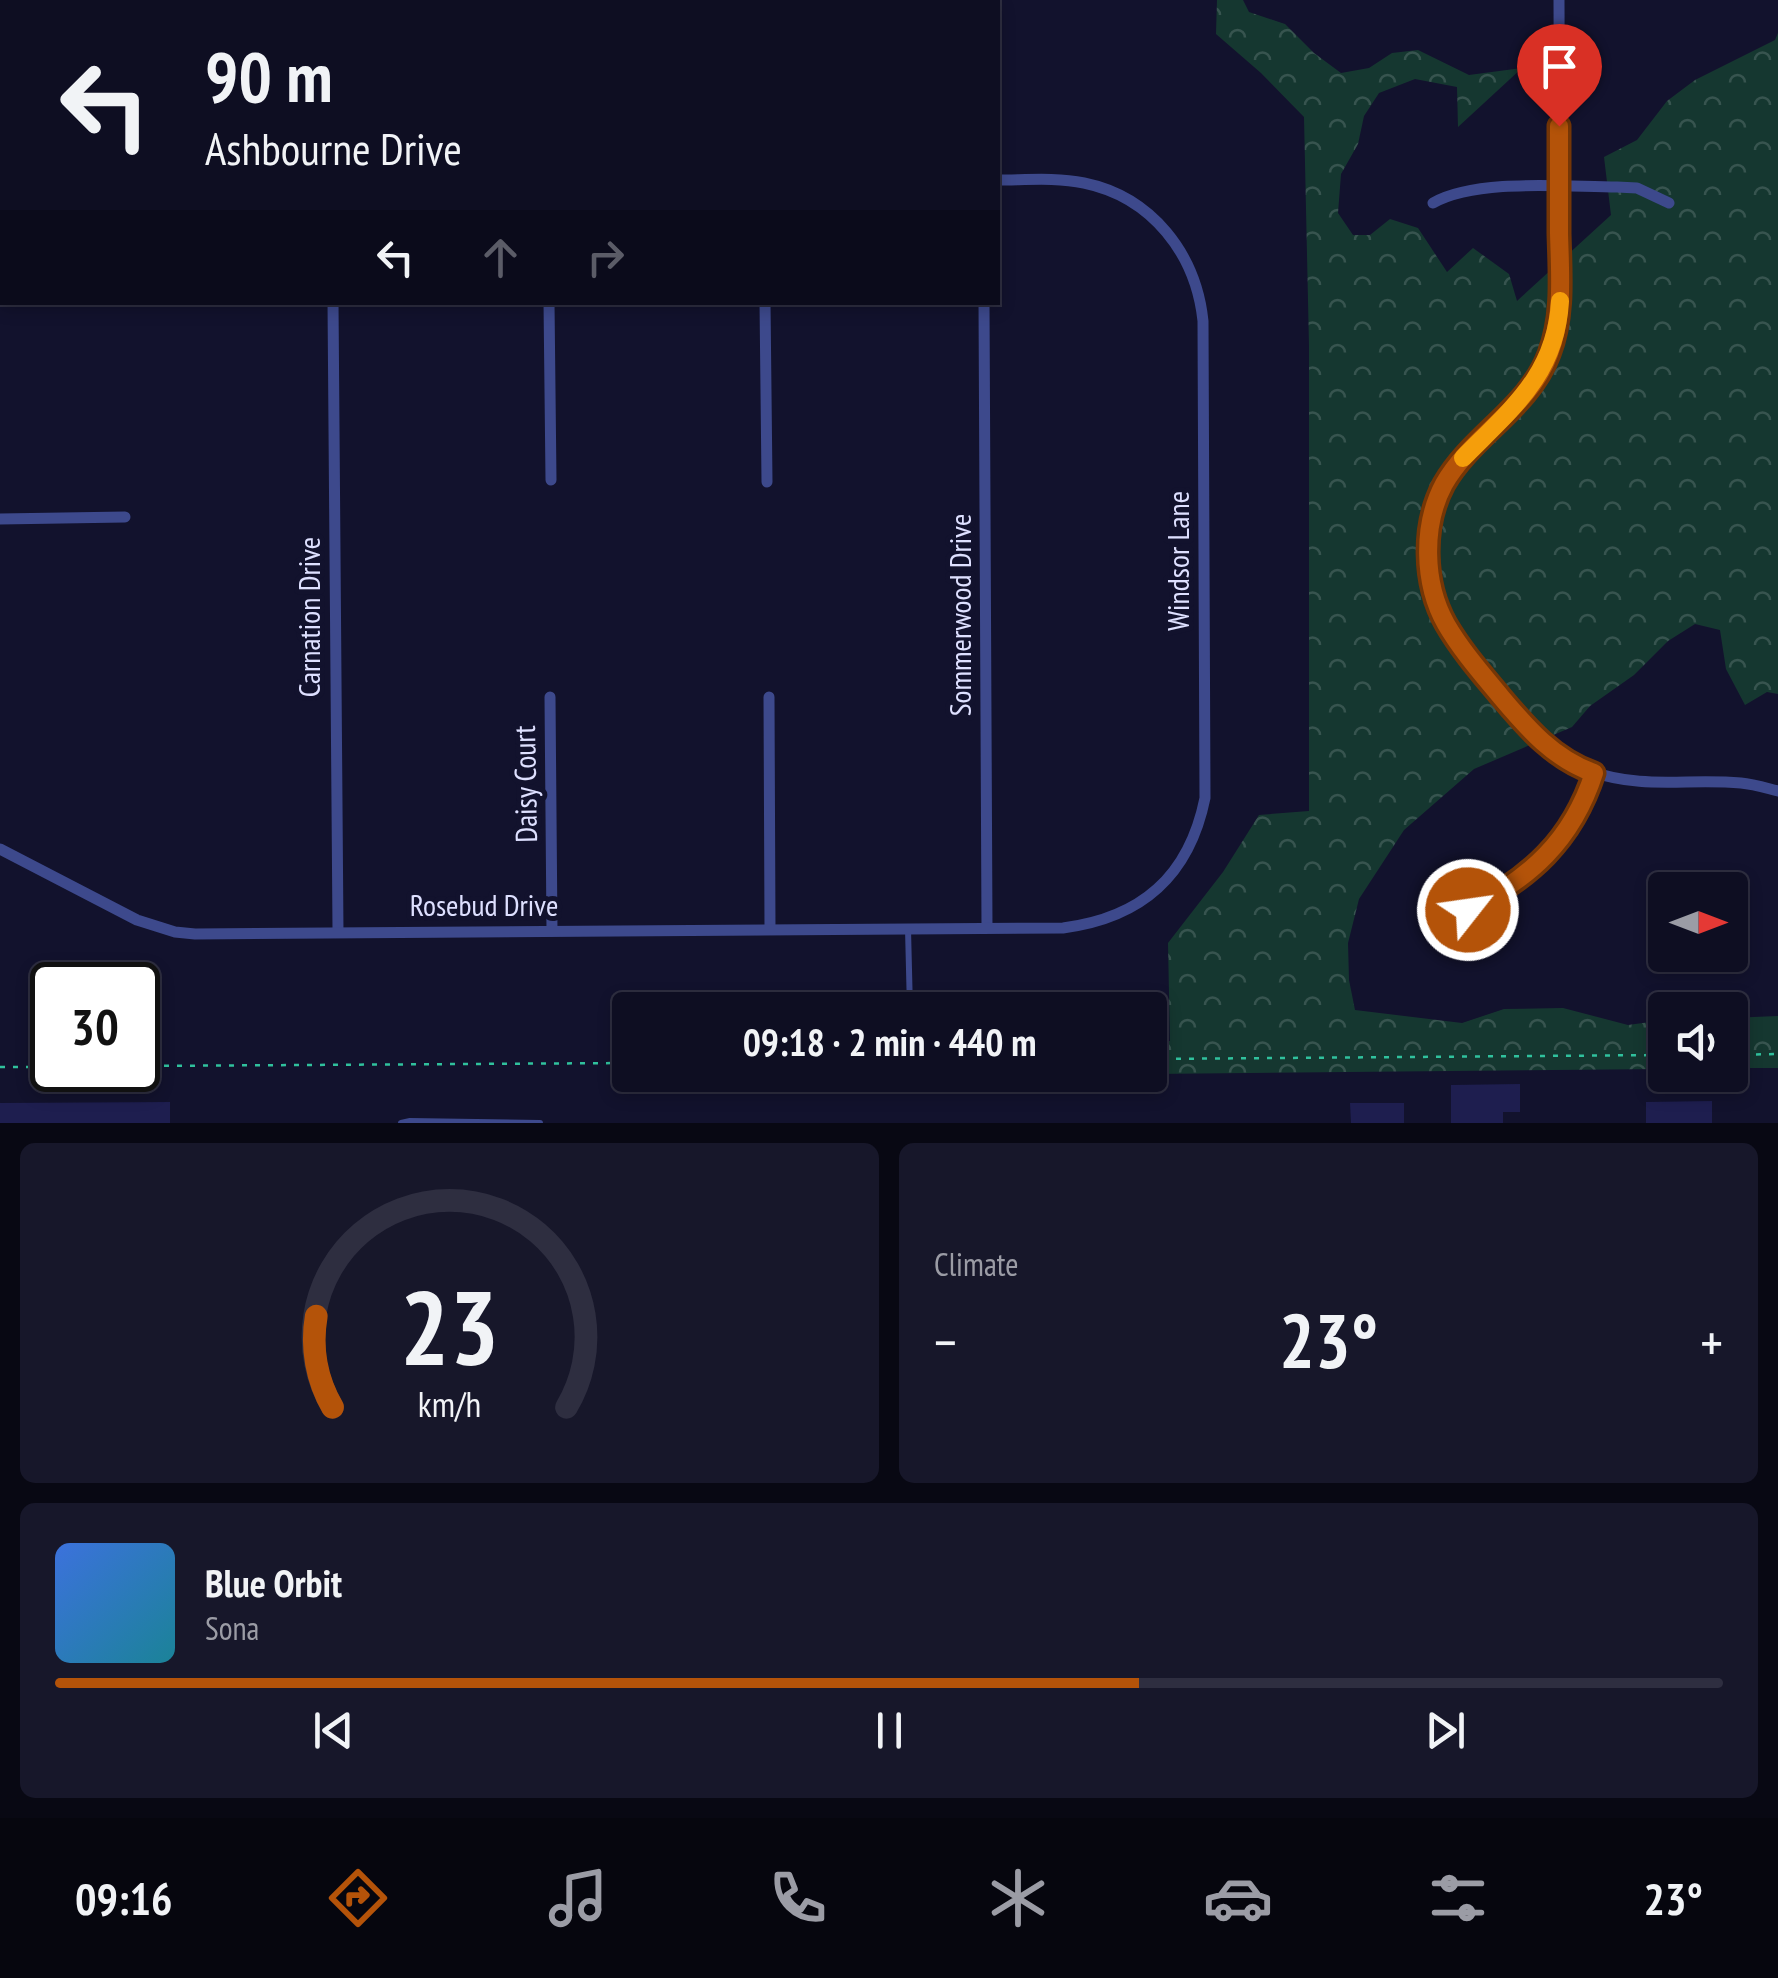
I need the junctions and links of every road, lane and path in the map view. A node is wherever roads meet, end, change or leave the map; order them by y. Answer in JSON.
{"nodes":[{"id":1,"x":1559,"y":0,"type":"edge"},
{"id":2,"x":1000,"y":180,"type":"edge"},
{"id":3,"x":1559,"y":187,"type":"junction"},
{"id":4,"x":1434,"y":202,"type":"dead end"},
{"id":5,"x":1668,"y":203,"type":"dead end"},
{"id":6,"x":333,"y":305,"type":"edge"},
{"id":7,"x":549,"y":305,"type":"edge"},
{"id":8,"x":765,"y":305,"type":"edge"},
{"id":9,"x":984,"y":305,"type":"edge"},
{"id":10,"x":550,"y":480,"type":"dead end"},
{"id":11,"x":767,"y":482,"type":"dead end"},
{"id":12,"x":125,"y":517,"type":"dead end"},
{"id":13,"x":0,"y":519,"type":"edge"},
{"id":14,"x":769,"y":696,"type":"dead end"},
{"id":15,"x":550,"y":697,"type":"dead end"},
{"id":16,"x":1594,"y":773,"type":"junction"},
{"id":17,"x":1778,"y":791,"type":"edge"},
{"id":18,"x":0,"y":849,"type":"edge"},
{"id":19,"x":1468,"y":910,"type":"dead end"},
{"id":20,"x":908,"y":928,"type":"junction"},
{"id":21,"x":987,"y":928,"type":"junction"},
{"id":22,"x":770,"y":929,"type":"junction"},
{"id":23,"x":552,"y":931,"type":"junction"},
{"id":24,"x":338,"y":932,"type":"junction"},
{"id":25,"x":910,"y":992,"type":"edge"},
{"id":26,"x":1748,"y":1054,"type":"edge"},
{"id":27,"x":1778,"y":1054,"type":"edge"},
{"id":28,"x":1648,"y":1055,"type":"edge"},
{"id":29,"x":1167,"y":1059,"type":"edge"},
{"id":30,"x":612,"y":1063,"type":"edge"},
{"id":31,"x":160,"y":1066,"type":"edge"},
{"id":32,"x":30,"y":1067,"type":"edge"},
{"id":33,"x":0,"y":1068,"type":"edge"},
{"id":34,"x":444,"y":1122,"type":"edge"},
{"id":35,"x":401,"y":1123,"type":"edge"},
{"id":36,"x":540,"y":1123,"type":"edge"}],
"edges":[{"from":1,"to":3,"type":"street"},
{"from":2,"to":21,"type":"street","name":"Windsor Lane"},
{"from":3,"to":4,"type":"street"},
{"from":3,"to":5,"type":"street"},
{"from":3,"to":16,"type":"street"},
{"from":6,"to":24,"type":"street","name":"Carnation Drive"},
{"from":7,"to":10,"type":"street"},
{"from":8,"to":11,"type":"street"},
{"from":9,"to":21,"type":"street","name":"Sommerwood Drive"},
{"from":12,"to":13,"type":"street"},
{"from":14,"to":22,"type":"street"},
{"from":15,"to":23,"type":"street","name":"Daisy Court"},
{"from":16,"to":17,"type":"street"},
{"from":16,"to":19,"type":"street"},
{"from":18,"to":24,"type":"street","name":"Rosebud Drive"},
{"from":20,"to":21,"type":"street","name":"Rosebud Drive"},
{"from":20,"to":22,"type":"street","name":"Rosebud Drive"},
{"from":20,"to":25,"type":"lane"},
{"from":22,"to":23,"type":"street","name":"Rosebud Drive"},
{"from":23,"to":24,"type":"street","name":"Rosebud Drive"},
{"from":26,"to":27,"type":"path"},
{"from":28,"to":29,"type":"path"},
{"from":30,"to":31,"type":"path"},
{"from":32,"to":33,"type":"path"},
{"from":34,"to":35,"type":"lane"},
{"from":34,"to":36,"type":"lane"}]}
